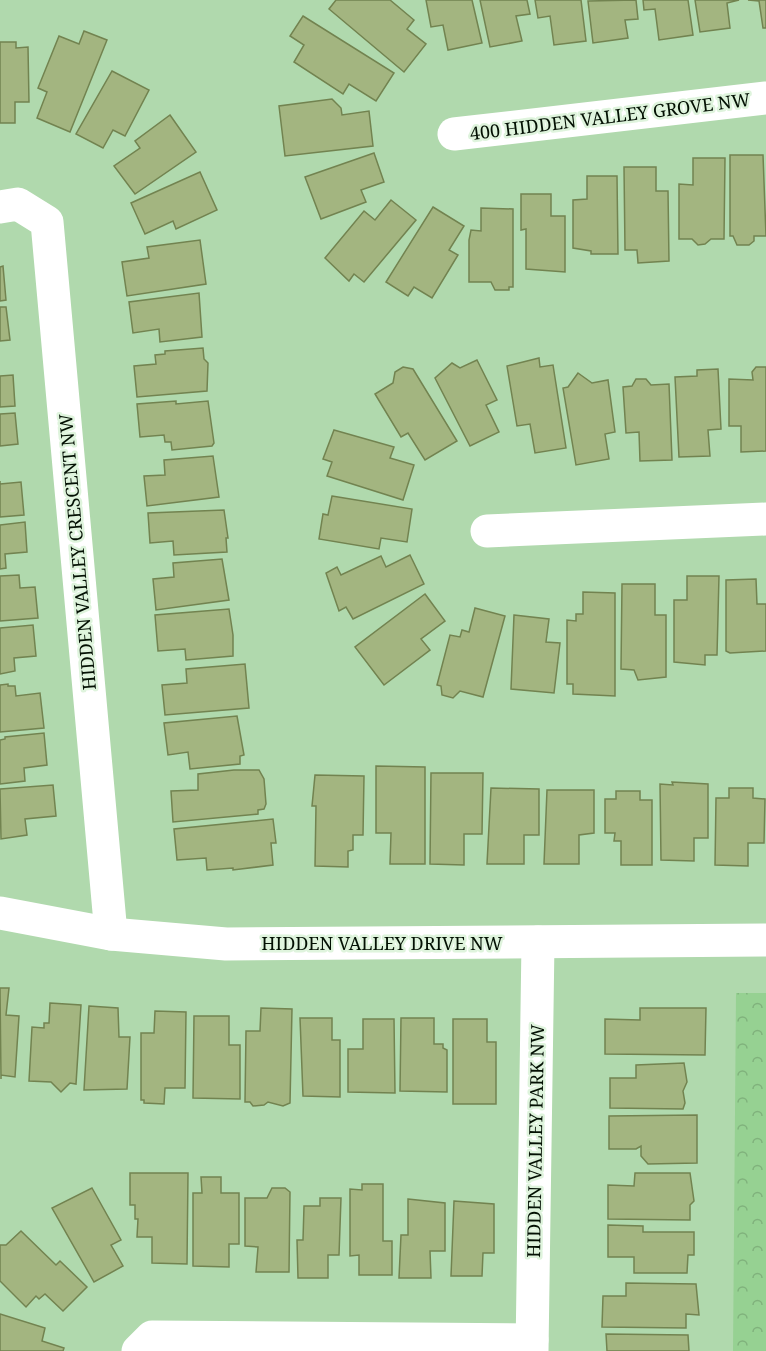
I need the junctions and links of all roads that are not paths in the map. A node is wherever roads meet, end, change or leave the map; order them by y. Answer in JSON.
{"nodes":[{"id":1,"x":766,"y":98,"type":"edge"},
{"id":2,"x":454,"y":134,"type":"dead end"},
{"id":3,"x":0,"y":207,"type":"edge"},
{"id":4,"x":766,"y":519,"type":"edge"},
{"id":5,"x":487,"y":531,"type":"dead end"},
{"id":6,"x":0,"y":913,"type":"edge"},
{"id":7,"x":111,"y":934,"type":"junction"},
{"id":8,"x":766,"y":940,"type":"edge"},
{"id":9,"x":538,"y":942,"type":"junction"},
{"id":10,"x":532,"y":1346,"type":"edge"},
{"id":11,"x":138,"y":1351,"type":"edge"}],
"edges":[{"from":1,"to":2,"type":"street","name":"400 HIDDEN VALLEY GROVE NW"},
{"from":3,"to":7,"type":"street","name":"HIDDEN VALLEY CRESCENT NW"},
{"from":4,"to":5,"type":"street"},
{"from":6,"to":7,"type":"street","name":"HIDDEN VALLEY DRIVE NW"},
{"from":7,"to":9,"type":"street","name":"HIDDEN VALLEY DRIVE NW"},
{"from":8,"to":9,"type":"street","name":"HIDDEN VALLEY DRIVE NW"},
{"from":9,"to":10,"type":"street","name":"HIDDEN VALLEY PARK NW"},
{"from":10,"to":11,"type":"street","name":"HIDDEN VALLEY PARK NW"}]}
